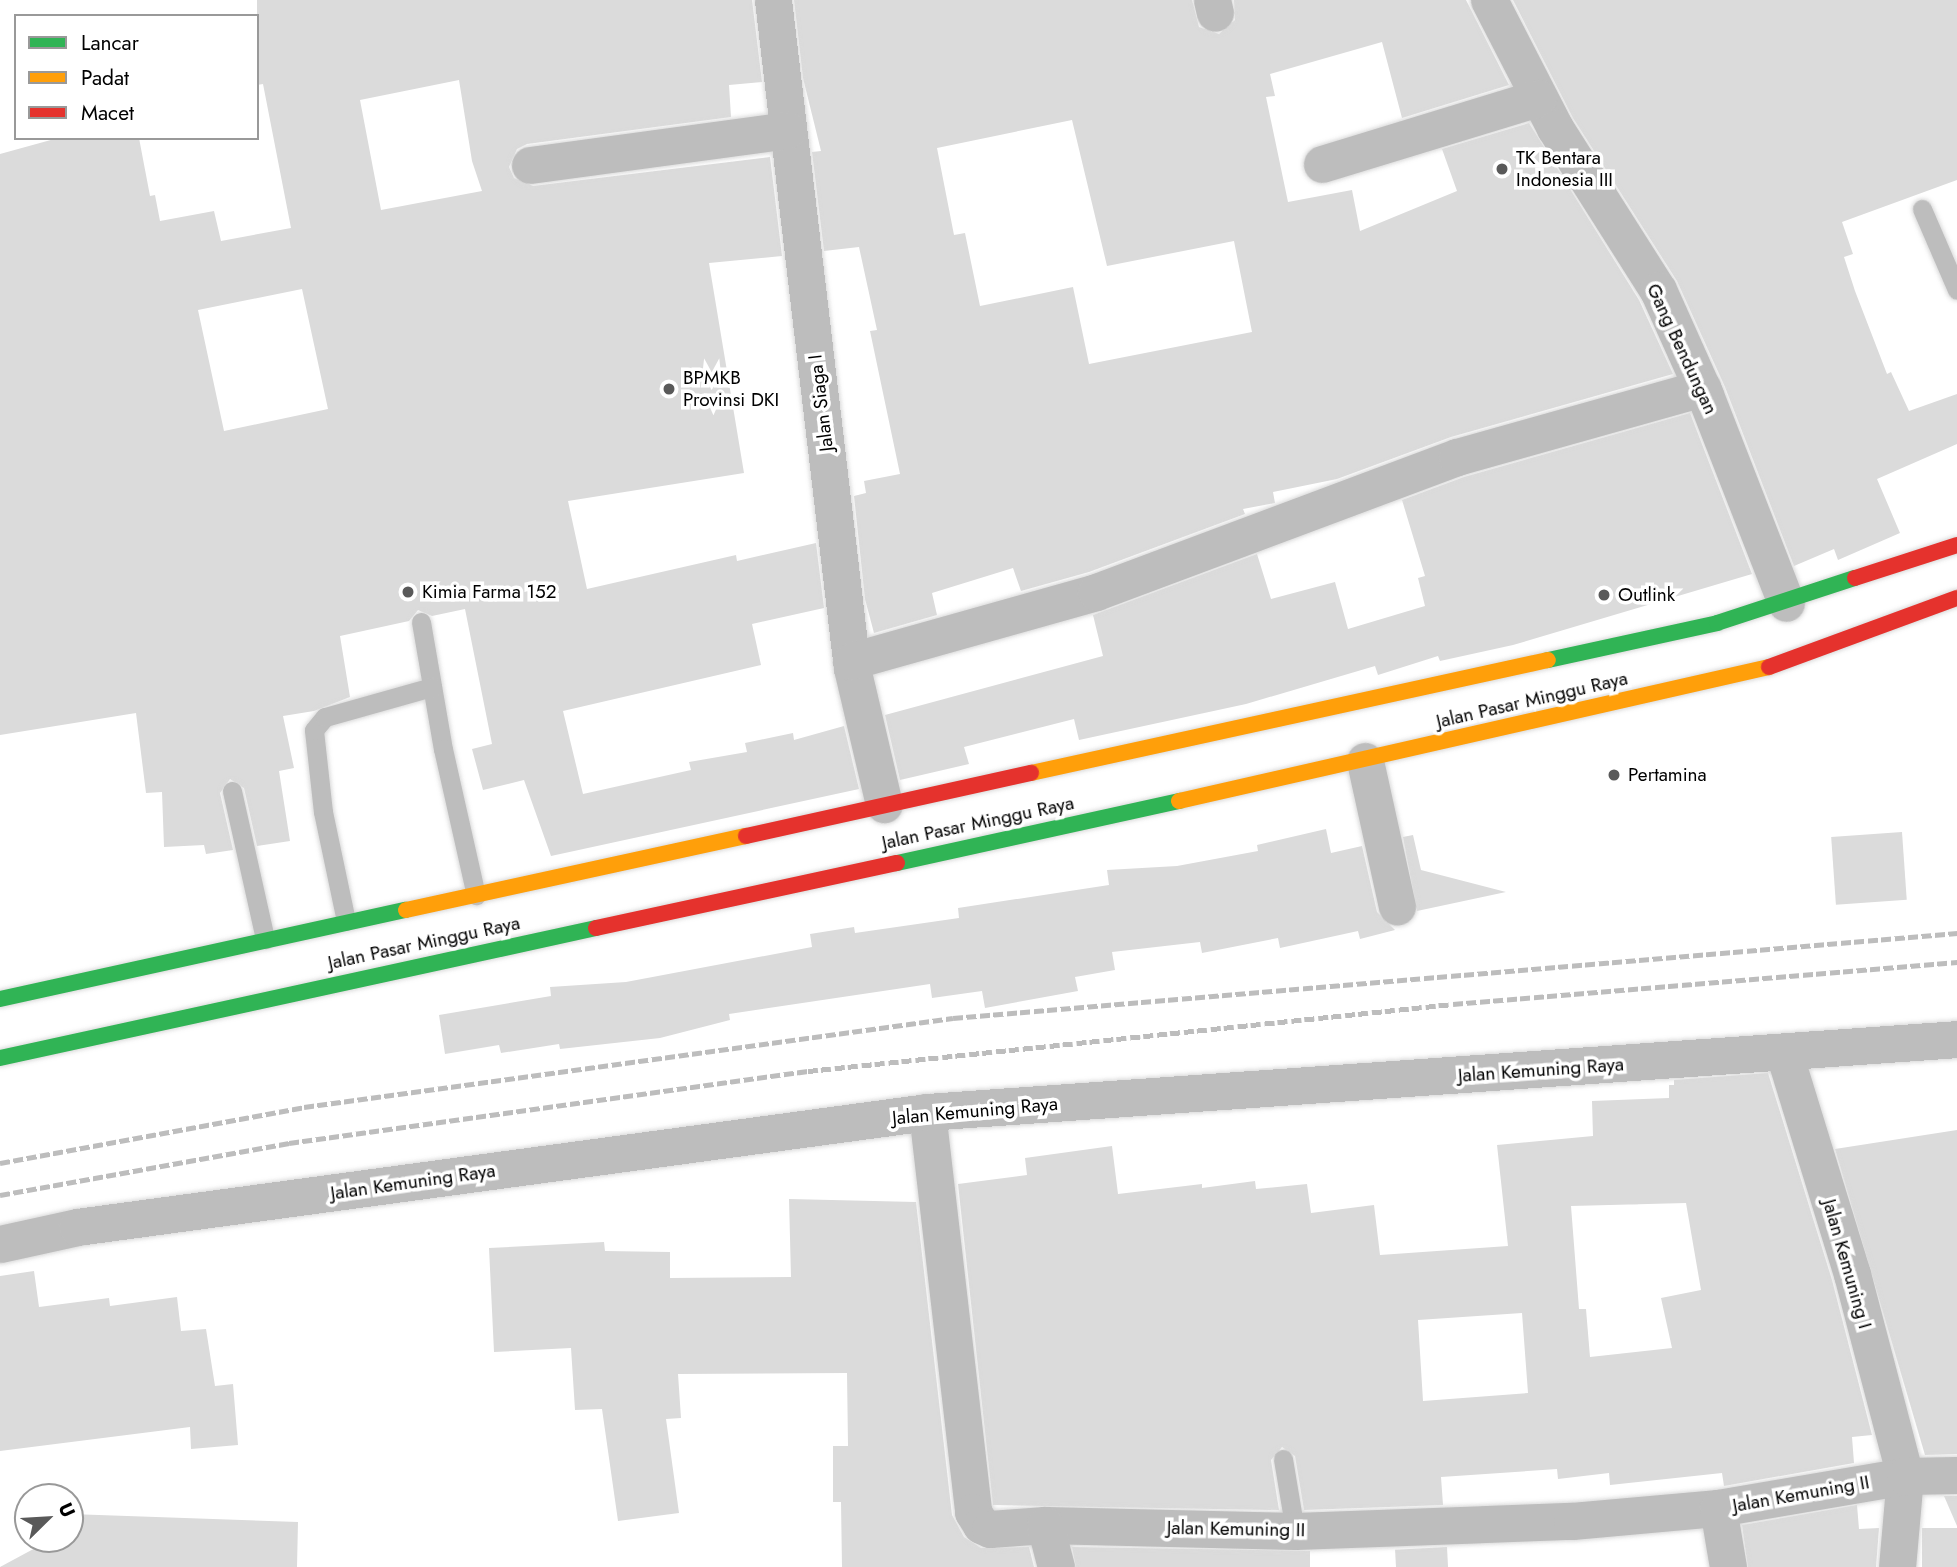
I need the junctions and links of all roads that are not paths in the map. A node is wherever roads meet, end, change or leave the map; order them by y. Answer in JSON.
{"nodes":[{"id":1,"x":773,"y":0,"type":"edge"},
{"id":2,"x":1489,"y":0,"type":"edge"},
{"id":3,"x":1538,"y":98,"type":"junction"},
{"id":4,"x":788,"y":130,"type":"junction"},
{"id":5,"x":1322,"y":164,"type":"dead end"},
{"id":6,"x":530,"y":165,"type":"dead end"},
{"id":7,"x":1922,"y":209,"type":"dead end"},
{"id":8,"x":1957,"y":290,"type":"edge"},
{"id":9,"x":1703,"y":391,"type":"junction"},
{"id":10,"x":1957,"y":545,"type":"edge"},
{"id":11,"x":1957,"y":598,"type":"edge"},
{"id":12,"x":1786,"y":603,"type":"junction"},
{"id":13,"x":421,"y":622,"type":"dead end"},
{"id":14,"x":851,"y":664,"type":"junction"},
{"id":15,"x":432,"y":687,"type":"junction"},
{"id":16,"x":1365,"y":761,"type":"junction"},
{"id":17,"x":232,"y":791,"type":"dead end"},
{"id":18,"x":884,"y":804,"type":"junction"},
{"id":19,"x":476,"y":895,"type":"junction"},
{"id":20,"x":1397,"y":908,"type":"dead end"},
{"id":21,"x":346,"y":921,"type":"junction"},
{"id":22,"x":265,"y":939,"type":"junction"},
{"id":23,"x":0,"y":999,"type":"edge"},
{"id":24,"x":1957,"y":1039,"type":"edge"},
{"id":25,"x":1784,"y":1053,"type":"junction"},
{"id":26,"x":0,"y":1058,"type":"edge"},
{"id":27,"x":927,"y":1112,"type":"junction"},
{"id":28,"x":0,"y":1244,"type":"edge"},
{"id":29,"x":1283,"y":1459,"type":"dead end"},
{"id":30,"x":1957,"y":1475,"type":"edge"},
{"id":31,"x":1905,"y":1476,"type":"junction"},
{"id":32,"x":1718,"y":1508,"type":"junction"},
{"id":33,"x":1045,"y":1525,"type":"junction"},
{"id":34,"x":1295,"y":1531,"type":"junction"},
{"id":35,"x":1056,"y":1567,"type":"edge"},
{"id":36,"x":1728,"y":1567,"type":"edge"},
{"id":37,"x":1896,"y":1567,"type":"edge"}],
"edges":[{"from":1,"to":4,"type":"street","name":"Jalan Siaga I"},
{"from":2,"to":3,"type":"street","name":"Gang Bendungan"},
{"from":3,"to":5,"type":"street"},
{"from":3,"to":9,"type":"street","name":"Gang Bendungan"},
{"from":4,"to":6,"type":"street"},
{"from":4,"to":14,"type":"street","name":"Jalan Siaga I"},
{"from":7,"to":8,"type":"lane"},
{"from":9,"to":12,"type":"street","name":"Gang Bendungan"},
{"from":9,"to":14,"type":"street"},
{"from":10,"to":12,"type":"main road","name":"Jalan Pasar Minggu Raya"},
{"from":11,"to":16,"type":"main road","name":"Jalan Pasar Minggu Raya"},
{"from":12,"to":18,"type":"main road","name":"Jalan Pasar Minggu Raya"},
{"from":13,"to":15,"type":"lane"},
{"from":14,"to":18,"type":"street","name":"Jalan Siaga I"},
{"from":15,"to":19,"type":"lane"},
{"from":15,"to":21,"type":"lane"},
{"from":16,"to":20,"type":"street"},
{"from":16,"to":26,"type":"main road","name":"Jalan Pasar Minggu Raya"},
{"from":17,"to":22,"type":"lane"},
{"from":18,"to":19,"type":"main road","name":"Jalan Pasar Minggu Raya"},
{"from":19,"to":21,"type":"main road","name":"Jalan Pasar Minggu Raya"},
{"from":21,"to":22,"type":"main road","name":"Jalan Pasar Minggu Raya"},
{"from":22,"to":23,"type":"main road","name":"Jalan Pasar Minggu Raya"},
{"from":24,"to":25,"type":"street","name":"Jalan Kemuning Raya"},
{"from":25,"to":27,"type":"street","name":"Jalan Kemuning Raya"},
{"from":25,"to":31,"type":"street","name":"Jalan Kemuning I"},
{"from":27,"to":28,"type":"street","name":"Jalan Kemuning Raya"},
{"from":27,"to":33,"type":"street","name":"Jalan Kemuning II"},
{"from":29,"to":34,"type":"lane"},
{"from":30,"to":31,"type":"street","name":"Jalan Kemuning II"},
{"from":31,"to":32,"type":"street","name":"Jalan Kemuning II"},
{"from":31,"to":37,"type":"street"},
{"from":32,"to":34,"type":"street","name":"Jalan Kemuning II"},
{"from":32,"to":36,"type":"street"},
{"from":33,"to":34,"type":"street","name":"Jalan Kemuning II"},
{"from":33,"to":35,"type":"street"}]}
